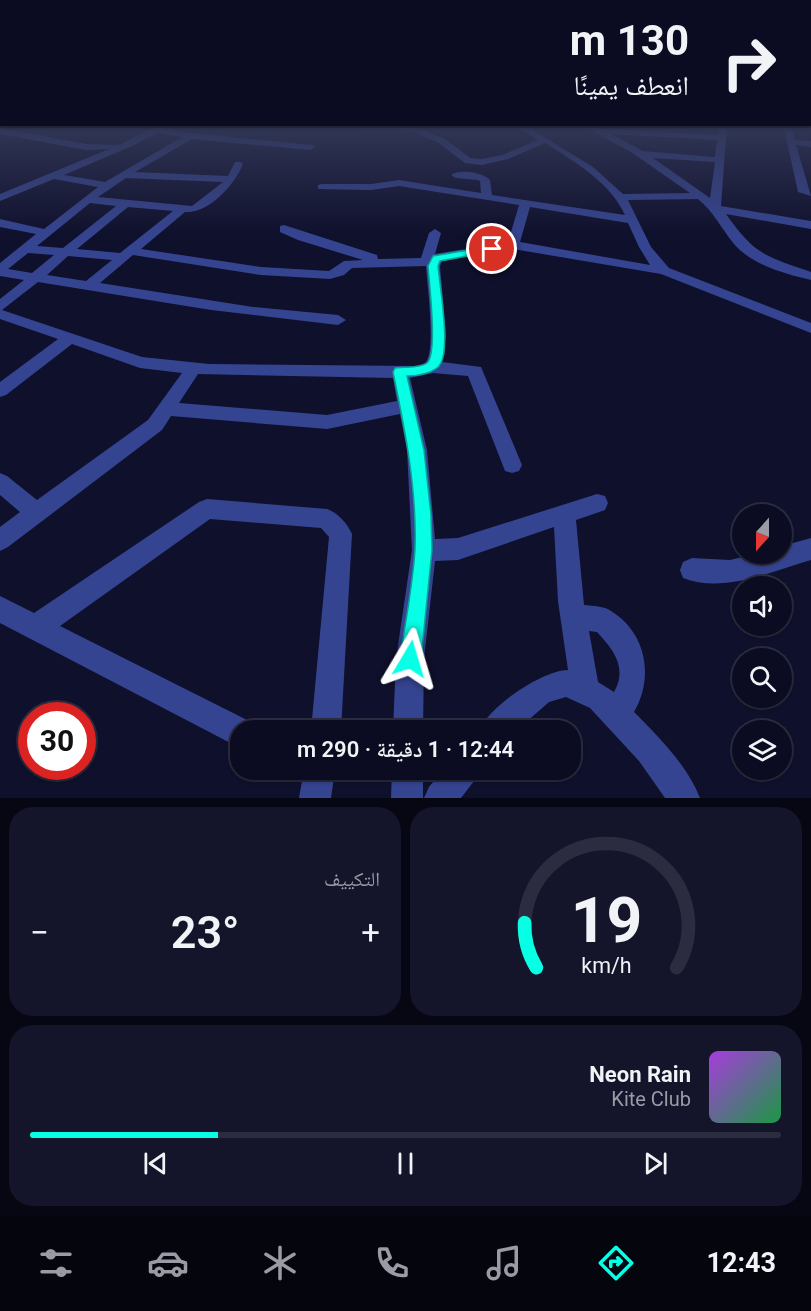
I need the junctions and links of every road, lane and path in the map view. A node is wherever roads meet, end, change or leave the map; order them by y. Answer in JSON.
{"nodes":[{"id":1,"x":88,"y":161,"type":"edge"},
{"id":2,"x":147,"y":161,"type":"edge"},
{"id":3,"x":576,"y":161,"type":"edge"},
{"id":4,"x":649,"y":161,"type":"edge"},
{"id":5,"x":720,"y":161,"type":"edge"},
{"id":6,"x":238,"y":164,"type":"dead end"},
{"id":7,"x":797,"y":164,"type":"joint"},
{"id":8,"x":190,"y":165,"type":"dead end"},
{"id":9,"x":811,"y":166,"type":"edge"},
{"id":10,"x":124,"y":175,"type":"junction"},
{"id":11,"x":456,"y":175,"type":"dead end"},
{"id":12,"x":53,"y":176,"type":"junction"},
{"id":13,"x":177,"y":177,"type":"junction"},
{"id":14,"x":232,"y":179,"type":"junction"},
{"id":15,"x":107,"y":185,"type":"junction"},
{"id":16,"x":322,"y":187,"type":"dead end"},
{"id":17,"x":701,"y":196,"type":"junction"},
{"id":18,"x":621,"y":197,"type":"junction"},
{"id":19,"x":0,"y":198,"type":"edge"},
{"id":20,"x":487,"y":198,"type":"junction"},
{"id":21,"x":89,"y":200,"type":"junction"},
{"id":22,"x":127,"y":202,"type":"junction"},
{"id":23,"x":525,"y":204,"type":"junction"},
{"id":24,"x":147,"y":205,"type":"junction"},
{"id":25,"x":183,"y":208,"type":"junction"},
{"id":26,"x":808,"y":208,"type":"edge"},
{"id":27,"x":716,"y":209,"type":"junction"},
{"id":28,"x":632,"y":220,"type":"junction"},
{"id":29,"x":1,"y":224,"type":"edge"},
{"id":30,"x":284,"y":229,"type":"dead end"},
{"id":31,"x":46,"y":233,"type":"junction"},
{"id":32,"x":435,"y":233,"type":"dead end"},
{"id":33,"x":513,"y":245,"type":"junction"},
{"id":34,"x":25,"y":249,"type":"junction"},
{"id":35,"x":66,"y":253,"type":"junction"},
{"id":36,"x":126,"y":254,"type":"junction"},
{"id":37,"x":386,"y":262,"type":"junction"},
{"id":38,"x":430,"y":262,"type":"junction"},
{"id":39,"x":0,"y":271,"type":"edge"},
{"id":40,"x":664,"y":271,"type":"junction"},
{"id":41,"x":811,"y":276,"type":"edge"},
{"id":42,"x":36,"y":277,"type":"junction"},
{"id":43,"x":88,"y":286,"type":"junction"},
{"id":44,"x":0,"y":306,"type":"edge"},
{"id":45,"x":0,"y":314,"type":"edge"},
{"id":46,"x":338,"y":320,"type":"dead end"},
{"id":47,"x":811,"y":328,"type":"edge"},
{"id":48,"x":70,"y":338,"type":"junction"},
{"id":49,"x":431,"y":367,"type":"junction"},
{"id":50,"x":194,"y":368,"type":"junction"},
{"id":51,"x":400,"y":372,"type":"junction"},
{"id":52,"x":0,"y":392,"type":"edge"},
{"id":53,"x":407,"y":406,"type":"junction"},
{"id":54,"x":166,"y":409,"type":"junction"},
{"id":55,"x":512,"y":465,"type":"dead end"},
{"id":56,"x":0,"y":482,"type":"edge"},
{"id":57,"x":597,"y":502,"type":"dead end"},
{"id":58,"x":36,"y":512,"type":"junction"},
{"id":59,"x":564,"y":515,"type":"junction"},
{"id":60,"x":0,"y":540,"type":"edge"},
{"id":61,"x":811,"y":549,"type":"edge"},
{"id":62,"x":424,"y":550,"type":"junction"},
{"id":63,"x":692,"y":570,"type":"dead end"},
{"id":64,"x":0,"y":609,"type":"edge"},
{"id":65,"x":574,"y":617,"type":"junction"},
{"id":66,"x":36,"y":627,"type":"junction"},
{"id":67,"x":585,"y":691,"type":"junction"},
{"id":68,"x":616,"y":714,"type":"junction"},
{"id":69,"x":327,"y":720,"type":"edge"},
{"id":70,"x":408,"y":720,"type":"edge"},
{"id":71,"x":507,"y":720,"type":"edge"},
{"id":72,"x":230,"y":728,"type":"edge"},
{"id":73,"x":318,"y":780,"type":"edge"},
{"id":74,"x":408,"y":780,"type":"edge"},
{"id":75,"x":455,"y":780,"type":"edge"},
{"id":76,"x":315,"y":798,"type":"edge"},
{"id":77,"x":407,"y":798,"type":"edge"},
{"id":78,"x":440,"y":798,"type":"edge"},
{"id":79,"x":684,"y":798,"type":"edge"}],
"edges":[{"from":1,"to":12,"type":"street"},
{"from":2,"to":10,"type":"street"},
{"from":3,"to":18,"type":"street"},
{"from":4,"to":17,"type":"street"},
{"from":5,"to":27,"type":"street"},
{"from":6,"to":14,"type":"street"},
{"from":7,"to":9,"type":"street"},
{"from":7,"to":26,"type":"street"},
{"from":8,"to":13,"type":"street"},
{"from":10,"to":13,"type":"street"},
{"from":10,"to":15,"type":"street"},
{"from":11,"to":20,"type":"street"},
{"from":12,"to":15,"type":"street"},
{"from":12,"to":19,"type":"street"},
{"from":13,"to":14,"type":"street"},
{"from":13,"to":24,"type":"street"},
{"from":14,"to":25,"type":"street"},
{"from":15,"to":21,"type":"street"},
{"from":16,"to":20,"type":"street"},
{"from":17,"to":18,"type":"street"},
{"from":17,"to":27,"type":"street"},
{"from":18,"to":28,"type":"street"},
{"from":20,"to":23,"type":"street"},
{"from":21,"to":22,"type":"street"},
{"from":21,"to":31,"type":"street"},
{"from":22,"to":24,"type":"street"},
{"from":22,"to":35,"type":"street"},
{"from":23,"to":28,"type":"street"},
{"from":23,"to":33,"type":"street"},
{"from":24,"to":25,"type":"street"},
{"from":25,"to":36,"type":"street"},
{"from":26,"to":27,"type":"street"},
{"from":27,"to":41,"type":"street"},
{"from":28,"to":40,"type":"street"},
{"from":29,"to":31,"type":"street"},
{"from":30,"to":37,"type":"street"},
{"from":31,"to":34,"type":"street"},
{"from":32,"to":38,"type":"street"},
{"from":33,"to":38,"type":"street"},
{"from":33,"to":40,"type":"street"},
{"from":34,"to":35,"type":"street"},
{"from":34,"to":39,"type":"street"},
{"from":35,"to":36,"type":"street"},
{"from":35,"to":42,"type":"street"},
{"from":36,"to":37,"type":"street"},
{"from":36,"to":43,"type":"street"},
{"from":37,"to":38,"type":"street"},
{"from":38,"to":49,"type":"street"},
{"from":39,"to":42,"type":"street"},
{"from":40,"to":47,"type":"street"},
{"from":42,"to":43,"type":"street"},
{"from":42,"to":44,"type":"street"},
{"from":43,"to":46,"type":"street"},
{"from":45,"to":48,"type":"street"},
{"from":48,"to":50,"type":"street"},
{"from":48,"to":52,"type":"street"},
{"from":49,"to":51,"type":"street"},
{"from":49,"to":55,"type":"street"},
{"from":50,"to":51,"type":"street"},
{"from":50,"to":54,"type":"street"},
{"from":51,"to":53,"type":"street"},
{"from":53,"to":54,"type":"street"},
{"from":53,"to":62,"type":"street"},
{"from":54,"to":58,"type":"street"},
{"from":56,"to":58,"type":"street"},
{"from":57,"to":59,"type":"street"},
{"from":58,"to":60,"type":"street"},
{"from":59,"to":62,"type":"street"},
{"from":59,"to":65,"type":"street"},
{"from":61,"to":63,"type":"street"},
{"from":62,"to":70,"type":"street"},
{"from":64,"to":66,"type":"street"},
{"from":65,"to":67,"type":"street"},
{"from":65,"to":68,"type":"street"},
{"from":66,"to":69,"type":"street"},
{"from":66,"to":72,"type":"street"},
{"from":67,"to":68,"type":"street"},
{"from":67,"to":71,"type":"street"},
{"from":68,"to":79,"type":"street"},
{"from":73,"to":76,"type":"street"},
{"from":74,"to":77,"type":"street"},
{"from":75,"to":78,"type":"street"}]}
